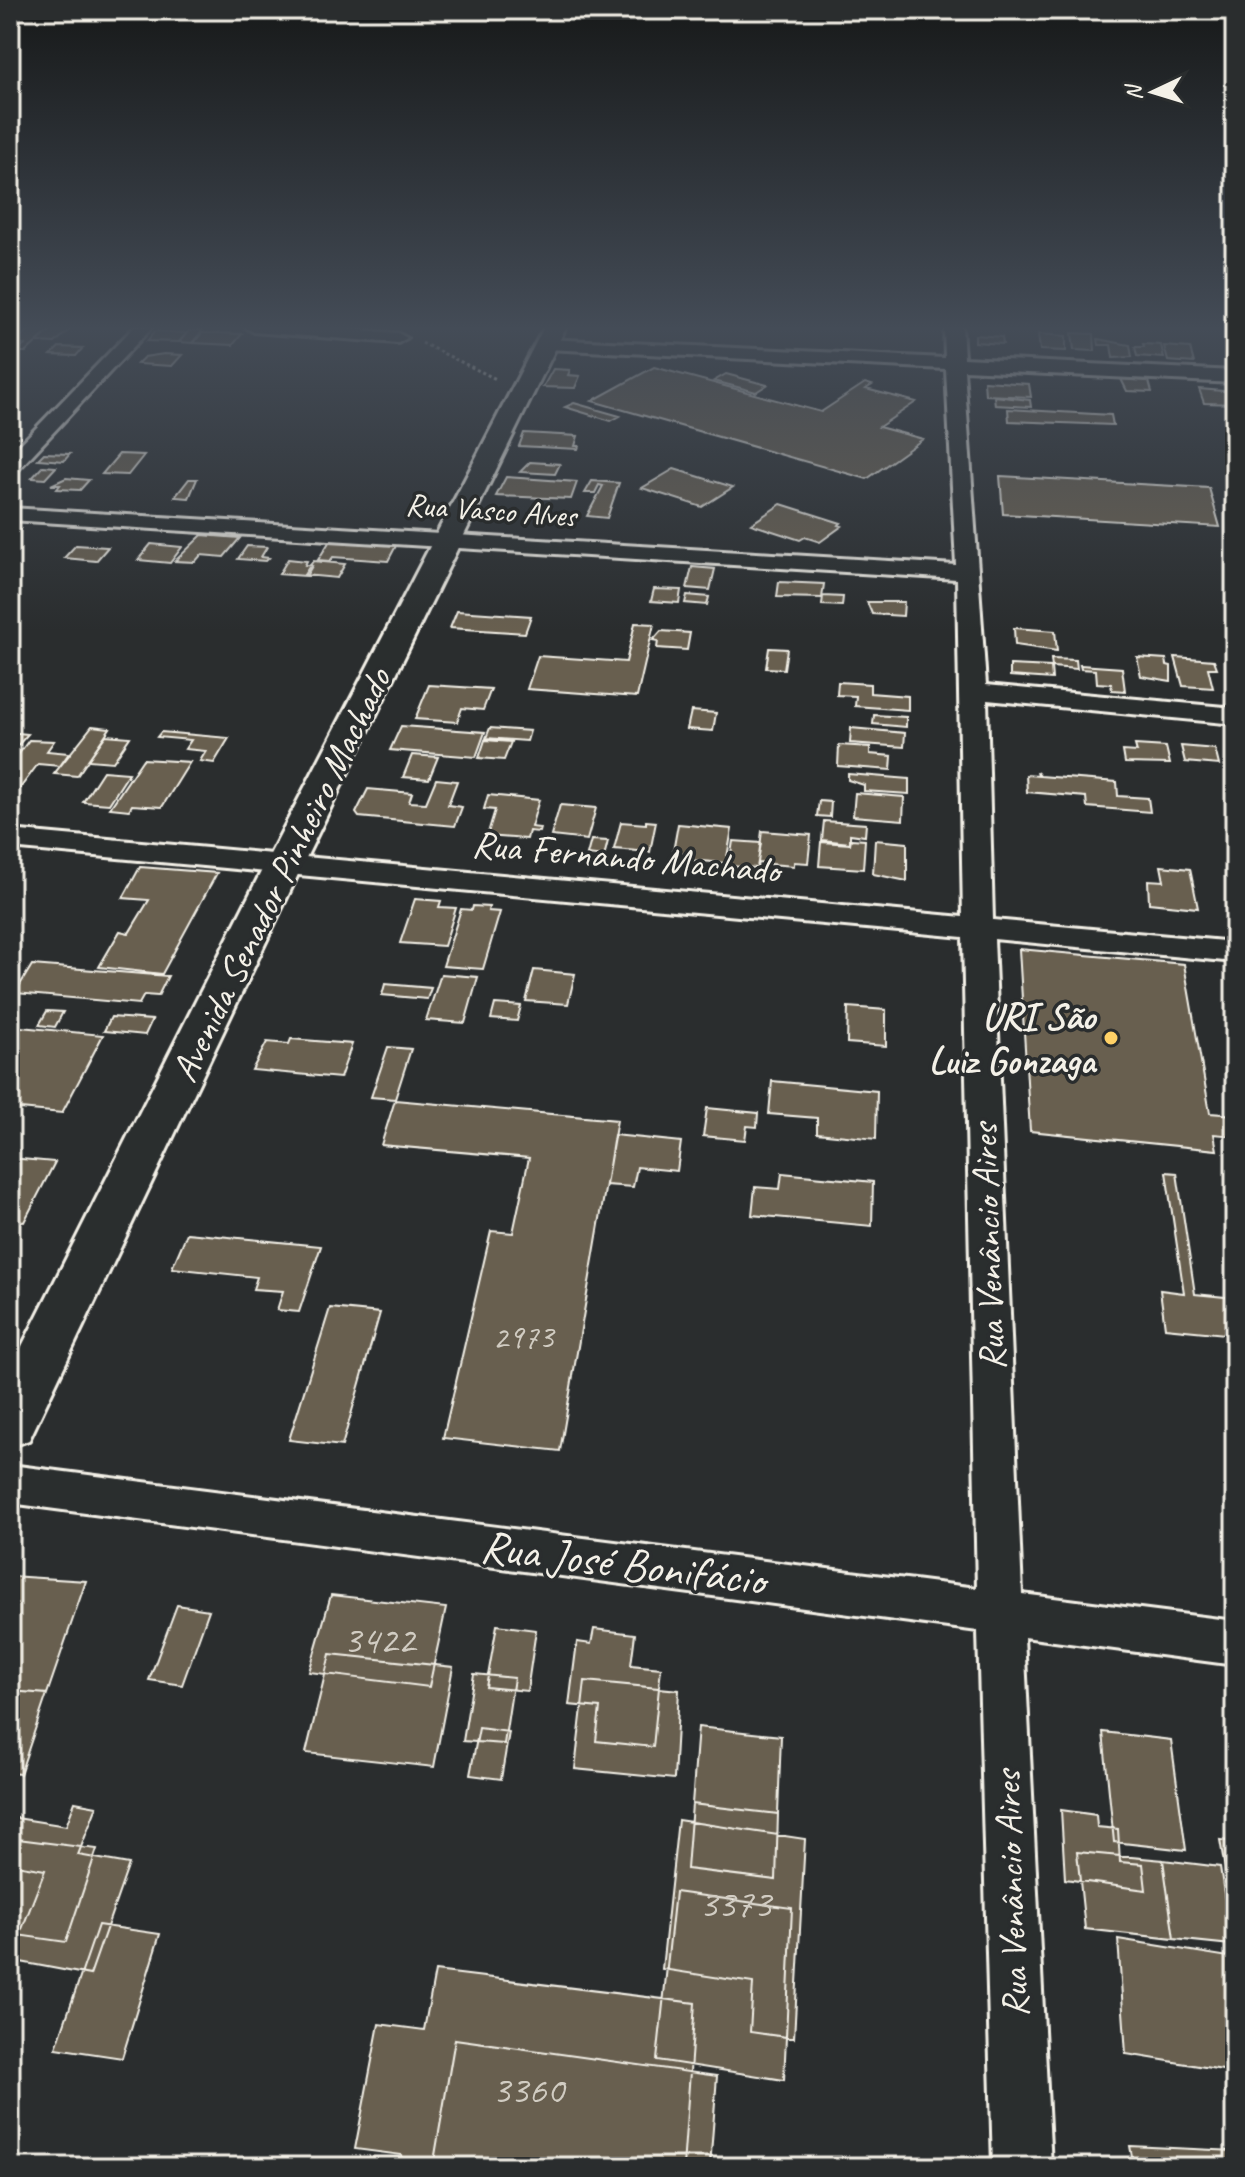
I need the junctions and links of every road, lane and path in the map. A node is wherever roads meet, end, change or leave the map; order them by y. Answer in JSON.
{"nodes":[{"id":1,"x":46,"y":429,"type":"edge"},
{"id":2,"x":506,"y":429,"type":"edge"},
{"id":3,"x":958,"y":429,"type":"edge"},
{"id":4,"x":10,"y":467,"type":"edge"},
{"id":5,"x":10,"y":514,"type":"edge"},
{"id":6,"x":449,"y":539,"type":"junction"},
{"id":7,"x":968,"y":573,"type":"junction"},
{"id":8,"x":974,"y":691,"type":"junction"},
{"id":9,"x":1235,"y":716,"type":"edge"},
{"id":10,"x":10,"y":839,"type":"edge"},
{"id":11,"x":283,"y":866,"type":"junction"},
{"id":12,"x":978,"y":928,"type":"junction"},
{"id":13,"x":1235,"y":952,"type":"edge"},
{"id":14,"x":10,"y":1424,"type":"edge"},
{"id":15,"x":10,"y":1484,"type":"edge"},
{"id":16,"x":1000,"y":1611,"type":"junction"},
{"id":17,"x":1235,"y":1643,"type":"edge"},
{"id":18,"x":1022,"y":2167,"type":"edge"}],
"edges":[{"from":1,"to":4,"type":"street"},
{"from":2,"to":6,"type":"main road","name":"Avenida Senador Pinheiro Machado"},
{"from":3,"to":7,"type":"street","name":"Rua Venâncio Aires"},
{"from":5,"to":6,"type":"street","name":"Rua Vasco Alves"},
{"from":6,"to":7,"type":"street","name":"Rua Vasco Alves"},
{"from":6,"to":11,"type":"main road","name":"Avenida Senador Pinheiro Machado"},
{"from":7,"to":8,"type":"street","name":"Rua Venâncio Aires"},
{"from":8,"to":9,"type":"street"},
{"from":8,"to":12,"type":"street","name":"Rua Venâncio Aires"},
{"from":10,"to":11,"type":"street","name":"Rua Fernando Machado"},
{"from":11,"to":12,"type":"street","name":"Rua Fernando Machado"},
{"from":11,"to":14,"type":"main road","name":"Avenida Senador Pinheiro Machado"},
{"from":12,"to":13,"type":"street","name":"Rua Fernando Machado"},
{"from":12,"to":16,"type":"street","name":"Rua Venâncio Aires"},
{"from":15,"to":16,"type":"street","name":"Rua José Bonifácio"},
{"from":16,"to":17,"type":"street","name":"Rua José Bonifácio"},
{"from":16,"to":18,"type":"street","name":"Rua Venâncio Aires"}]}
